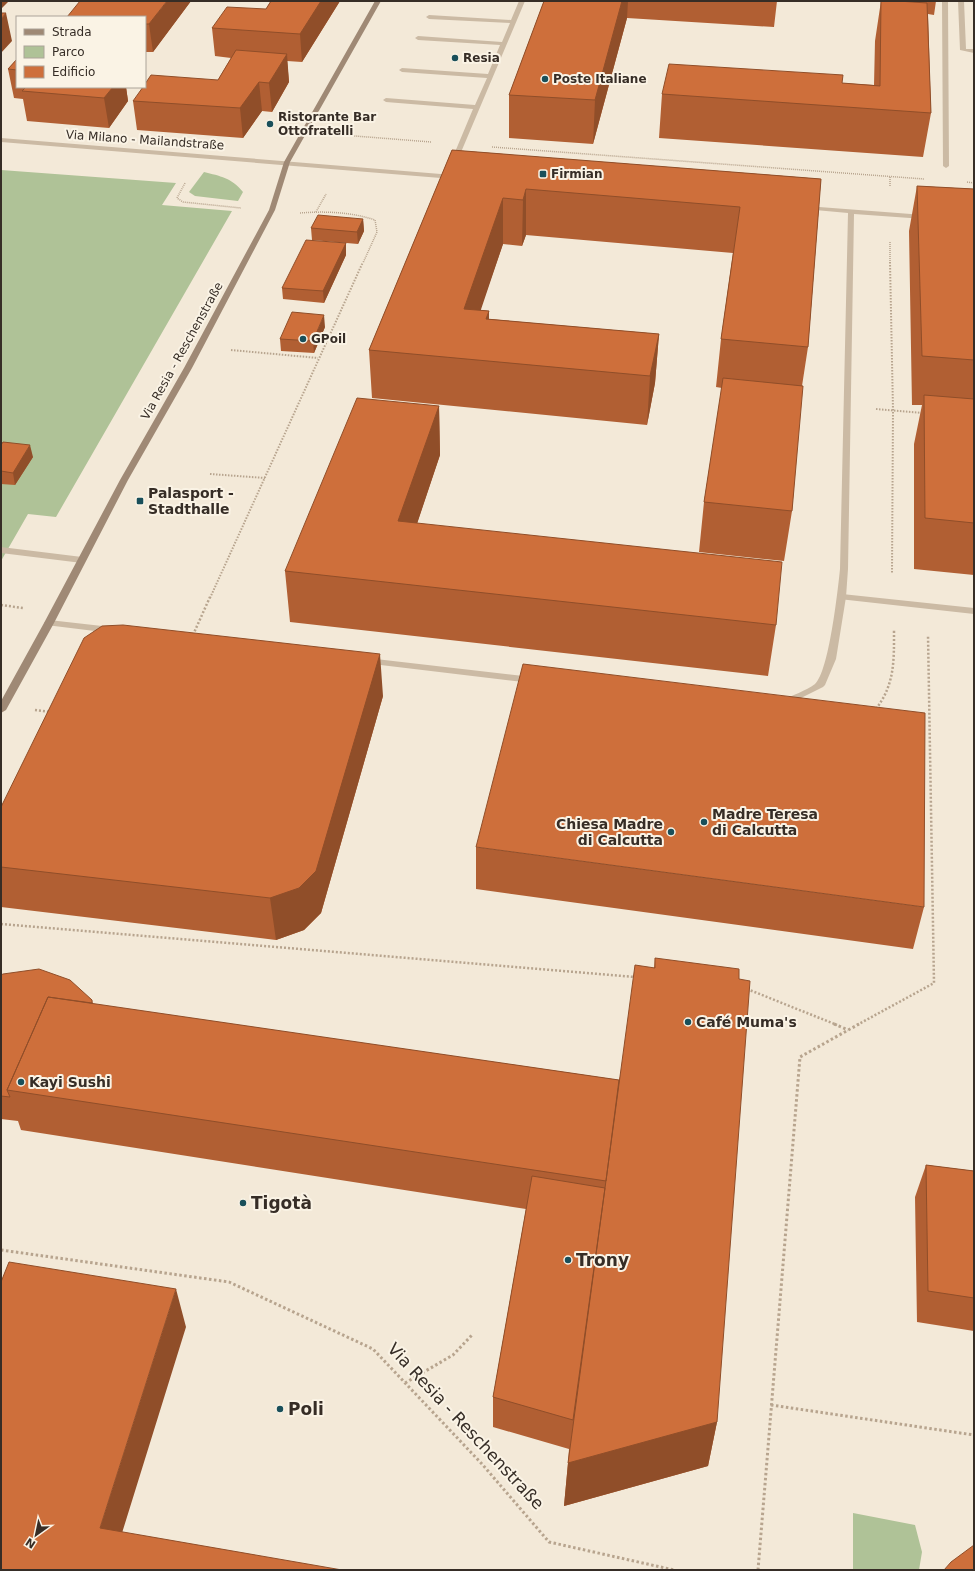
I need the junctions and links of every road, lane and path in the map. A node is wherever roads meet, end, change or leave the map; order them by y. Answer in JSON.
{"nodes":[{"id":1,"x":378,"y":1,"type":"edge"},
{"id":2,"x":522,"y":1,"type":"edge"},
{"id":3,"x":945,"y":1,"type":"edge"},
{"id":4,"x":961,"y":1,"type":"edge"},
{"id":5,"x":428,"y":16,"type":"dead end"},
{"id":6,"x":513,"y":22,"type":"junction"},
{"id":7,"x":418,"y":38,"type":"dead end"},
{"id":8,"x":504,"y":44,"type":"junction"},
{"id":9,"x":974,"y":51,"type":"edge"},
{"id":10,"x":402,"y":70,"type":"dead end"},
{"id":11,"x":490,"y":76,"type":"junction"},
{"id":12,"x":386,"y":100,"type":"dead end"},
{"id":13,"x":477,"y":107,"type":"junction"},
{"id":14,"x":355,"y":136,"type":"dead end"},
{"id":15,"x":1,"y":140,"type":"edge"},
{"id":16,"x":462,"y":144,"type":"junction"},
{"id":17,"x":287,"y":162,"type":"junction"},
{"id":18,"x":946,"y":166,"type":"dead end"},
{"id":19,"x":448,"y":176,"type":"junction"},
{"id":20,"x":890,"y":177,"type":"junction"},
{"id":21,"x":461,"y":178,"type":"edge"},
{"id":22,"x":928,"y":180,"type":"dead end"},
{"id":23,"x":966,"y":182,"type":"dead end"},
{"id":24,"x":974,"y":183,"type":"edge"},
{"id":25,"x":801,"y":208,"type":"edge"},
{"id":26,"x":851,"y":212,"type":"junction"},
{"id":27,"x":890,"y":214,"type":"junction"},
{"id":28,"x":930,"y":218,"type":"edge"},
{"id":29,"x":377,"y":232,"type":"dead end"},
{"id":30,"x":229,"y":350,"type":"dead end"},
{"id":31,"x":318,"y":358,"type":"junction"},
{"id":32,"x":848,"y":406,"type":"junction"},
{"id":33,"x":893,"y":410,"type":"junction"},
{"id":34,"x":930,"y":414,"type":"edge"},
{"id":35,"x":210,"y":474,"type":"dead end"},
{"id":36,"x":265,"y":478,"type":"junction"},
{"id":37,"x":1,"y":550,"type":"edge"},
{"id":38,"x":82,"y":560,"type":"junction"},
{"id":39,"x":842,"y":597,"type":"junction"},
{"id":40,"x":893,"y":602,"type":"junction"},
{"id":41,"x":927,"y":606,"type":"junction"},
{"id":42,"x":974,"y":611,"type":"edge"},
{"id":43,"x":49,"y":623,"type":"junction"},
{"id":44,"x":121,"y":632,"type":"edge"},
{"id":45,"x":191,"y":640,"type":"edge"},
{"id":46,"x":356,"y":660,"type":"edge"},
{"id":47,"x":544,"y":682,"type":"edge"},
{"id":48,"x":778,"y":703,"type":"edge"},
{"id":49,"x":1,"y":710,"type":"edge"},
{"id":50,"x":872,"y":712,"type":"edge"},
{"id":51,"x":1,"y":924,"type":"edge"},
{"id":52,"x":637,"y":977,"type":"edge"},
{"id":53,"x":740,"y":986,"type":"edge"},
{"id":54,"x":849,"y":1030,"type":"junction"},
{"id":55,"x":1,"y":1250,"type":"edge"},
{"id":56,"x":473,"y":1334,"type":"dead end"},
{"id":57,"x":405,"y":1382,"type":"junction"},
{"id":58,"x":771,"y":1405,"type":"junction"},
{"id":59,"x":974,"y":1434,"type":"edge"},
{"id":60,"x":674,"y":1570,"type":"edge"},
{"id":61,"x":758,"y":1570,"type":"edge"}],
"edges":[{"from":1,"to":17,"type":"main road","name":"Via Resia - Reschenstraße"},
{"from":2,"to":6,"type":"street"},
{"from":3,"to":18,"type":"street"},
{"from":4,"to":9,"type":"street"},
{"from":5,"to":6,"type":"street"},
{"from":6,"to":8,"type":"street"},
{"from":7,"to":8,"type":"street"},
{"from":8,"to":11,"type":"street"},
{"from":10,"to":11,"type":"street"},
{"from":11,"to":13,"type":"street"},
{"from":12,"to":13,"type":"street"},
{"from":13,"to":16,"type":"street"},
{"from":14,"to":16,"type":"path"},
{"from":15,"to":17,"type":"street","name":"Via Milano - Mailandstraße"},
{"from":16,"to":19,"type":"street"},
{"from":16,"to":20,"type":"path"},
{"from":17,"to":19,"type":"street","name":"Via Milano - Mailandstraße"},
{"from":17,"to":38,"type":"main road","name":"Via Resia - Reschenstraße"},
{"from":19,"to":21,"type":"street","name":"Via Milano - Mailandstraße"},
{"from":20,"to":22,"type":"path"},
{"from":20,"to":27,"type":"path"},
{"from":23,"to":24,"type":"path"},
{"from":25,"to":26,"type":"street"},
{"from":26,"to":27,"type":"street"},
{"from":26,"to":32,"type":"street"},
{"from":27,"to":28,"type":"street"},
{"from":27,"to":33,"type":"path"},
{"from":29,"to":31,"type":"path"},
{"from":30,"to":31,"type":"path"},
{"from":31,"to":36,"type":"path"},
{"from":32,"to":33,"type":"path"},
{"from":32,"to":39,"type":"street"},
{"from":33,"to":34,"type":"path"},
{"from":33,"to":40,"type":"path"},
{"from":35,"to":36,"type":"path"},
{"from":36,"to":45,"type":"path"},
{"from":37,"to":38,"type":"street"},
{"from":38,"to":43,"type":"main road","name":"Via Resia - Reschenstraße"},
{"from":39,"to":40,"type":"street"},
{"from":39,"to":48,"type":"street"},
{"from":40,"to":41,"type":"street"},
{"from":40,"to":50,"type":"path"},
{"from":41,"to":42,"type":"street"},
{"from":41,"to":54,"type":"path"},
{"from":43,"to":44,"type":"street"},
{"from":43,"to":49,"type":"main road","name":"Via Resia - Reschenstraße"},
{"from":46,"to":47,"type":"street"},
{"from":51,"to":52,"type":"path"},
{"from":53,"to":54,"type":"path"},
{"from":54,"to":58,"type":"path"},
{"from":55,"to":57,"type":"path","name":"Via Resia - Reschenstraße"},
{"from":56,"to":57,"type":"path"},
{"from":57,"to":60,"type":"path","name":"Via Resia - Reschenstraße"},
{"from":58,"to":59,"type":"path"},
{"from":58,"to":61,"type":"path"}]}
